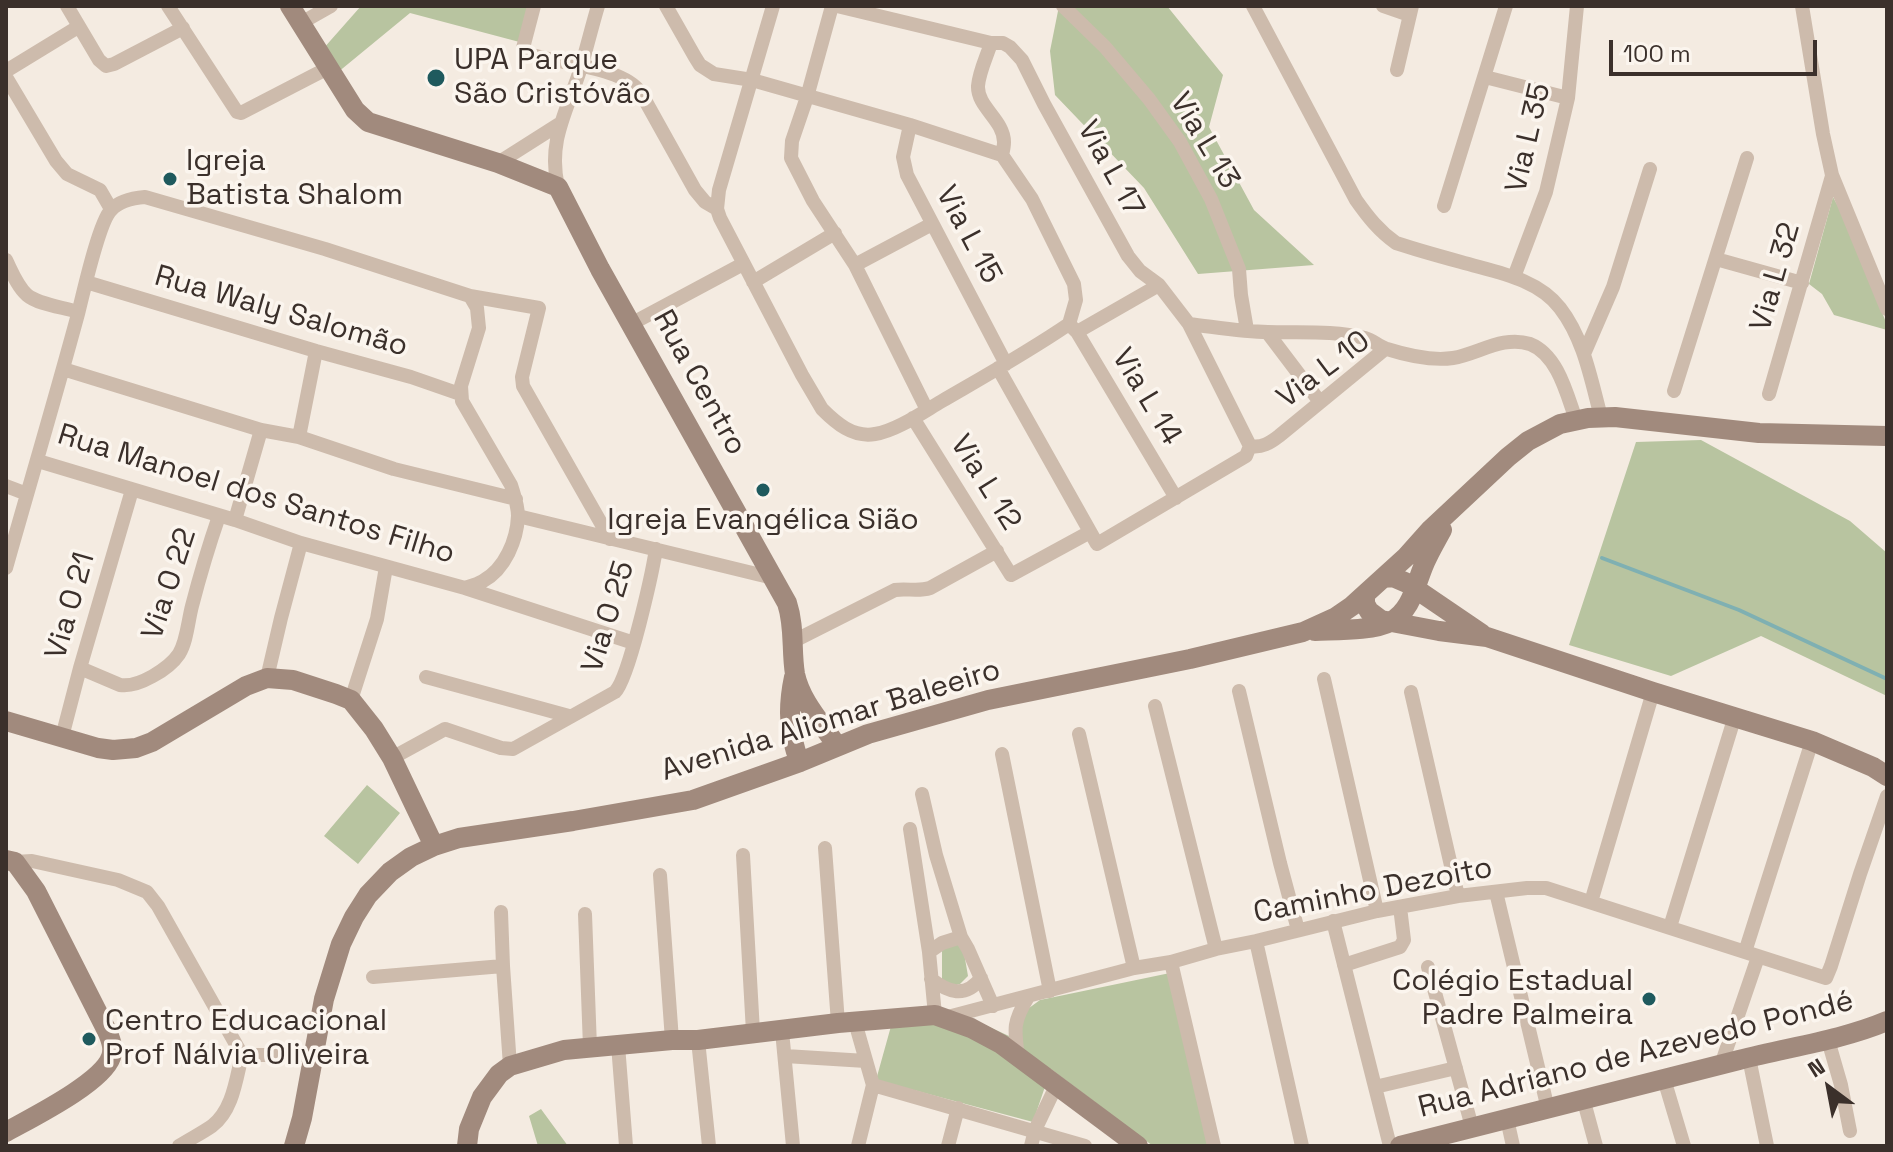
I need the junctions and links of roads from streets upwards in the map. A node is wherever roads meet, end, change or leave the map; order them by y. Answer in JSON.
{"nodes":[{"id":1,"x":67,"y":6,"type":"edge"},
{"id":2,"x":168,"y":6,"type":"edge"},
{"id":3,"x":331,"y":6,"type":"edge"},
{"id":4,"x":534,"y":6,"type":"edge"},
{"id":5,"x":598,"y":6,"type":"edge"},
{"id":6,"x":666,"y":6,"type":"edge"},
{"id":7,"x":773,"y":6,"type":"edge"},
{"id":8,"x":835,"y":6,"type":"edge"},
{"id":9,"x":1063,"y":6,"type":"edge"},
{"id":10,"x":1253,"y":6,"type":"edge"},
{"id":11,"x":1383,"y":6,"type":"edge"},
{"id":12,"x":1506,"y":6,"type":"edge"},
{"id":13,"x":1577,"y":6,"type":"edge"},
{"id":14,"x":1802,"y":6,"type":"edge"},
{"id":15,"x":1410,"y":11,"type":"edge"},
{"id":16,"x":296,"y":15,"type":"edge"},
{"id":17,"x":78,"y":27,"type":"junction"},
{"id":18,"x":183,"y":28,"type":"junction"},
{"id":19,"x":991,"y":43,"type":"junction"},
{"id":20,"x":582,"y":66,"type":"junction"},
{"id":21,"x":328,"y":68,"type":"junction"},
{"id":22,"x":1397,"y":70,"type":"dead end"},
{"id":23,"x":6,"y":74,"type":"edge"},
{"id":24,"x":1485,"y":77,"type":"junction"},
{"id":25,"x":752,"y":80,"type":"junction"},
{"id":26,"x":807,"y":97,"type":"junction"},
{"id":27,"x":1568,"y":98,"type":"junction"},
{"id":28,"x":561,"y":123,"type":"junction"},
{"id":29,"x":910,"y":125,"type":"junction"},
{"id":30,"x":1002,"y":155,"type":"junction"},
{"id":31,"x":1747,"y":158,"type":"dead end"},
{"id":32,"x":498,"y":163,"type":"junction"},
{"id":33,"x":1650,"y":169,"type":"dead end"},
{"id":34,"x":1832,"y":175,"type":"junction"},
{"id":35,"x":558,"y":187,"type":"junction"},
{"id":36,"x":1444,"y":206,"type":"dead end"},
{"id":37,"x":111,"y":209,"type":"junction"},
{"id":38,"x":717,"y":209,"type":"junction"},
{"id":39,"x":932,"y":224,"type":"junction"},
{"id":40,"x":835,"y":233,"type":"junction"},
{"id":41,"x":1716,"y":259,"type":"junction"},
{"id":42,"x":6,"y":260,"type":"edge"},
{"id":43,"x":743,"y":264,"type":"junction"},
{"id":44,"x":855,"y":265,"type":"junction"},
{"id":45,"x":1514,"y":277,"type":"junction"},
{"id":46,"x":86,"y":282,"type":"junction"},
{"id":47,"x":753,"y":282,"type":"junction"},
{"id":48,"x":1802,"y":283,"type":"junction"},
{"id":49,"x":1159,"y":285,"type":"junction"},
{"id":50,"x":470,"y":296,"type":"junction"},
{"id":51,"x":1887,"y":309,"type":"edge"},
{"id":52,"x":78,"y":312,"type":"junction"},
{"id":53,"x":631,"y":324,"type":"junction"},
{"id":54,"x":1189,"y":324,"type":"junction"},
{"id":55,"x":1073,"y":328,"type":"junction"},
{"id":56,"x":1247,"y":330,"type":"junction"},
{"id":57,"x":1267,"y":332,"type":"junction"},
{"id":58,"x":1385,"y":349,"type":"junction"},
{"id":59,"x":316,"y":351,"type":"junction"},
{"id":60,"x":1584,"y":354,"type":"junction"},
{"id":61,"x":1002,"y":366,"type":"junction"},
{"id":62,"x":63,"y":369,"type":"junction"},
{"id":63,"x":1674,"y":391,"type":"dead end"},
{"id":64,"x":460,"y":394,"type":"junction"},
{"id":65,"x":1769,"y":394,"type":"dead end"},
{"id":66,"x":1320,"y":402,"type":"junction"},
{"id":67,"x":927,"y":410,"type":"junction"},
{"id":68,"x":1601,"y":417,"type":"junction"},
{"id":69,"x":913,"y":418,"type":"junction"},
{"id":70,"x":1576,"y":420,"type":"junction"},
{"id":71,"x":261,"y":430,"type":"junction"},
{"id":72,"x":1887,"y":436,"type":"edge"},
{"id":73,"x":299,"y":437,"type":"junction"},
{"id":74,"x":1248,"y":451,"type":"junction"},
{"id":75,"x":38,"y":461,"type":"junction"},
{"id":76,"x":6,"y":486,"type":"edge"},
{"id":77,"x":132,"y":490,"type":"junction"},
{"id":78,"x":27,"y":494,"type":"junction"},
{"id":79,"x":1176,"y":498,"type":"junction"},
{"id":80,"x":516,"y":499,"type":"junction"},
{"id":81,"x":1461,"y":502,"type":"junction"},
{"id":82,"x":219,"y":516,"type":"junction"},
{"id":83,"x":518,"y":516,"type":"junction"},
{"id":84,"x":235,"y":520,"type":"junction"},
{"id":85,"x":1093,"y":538,"type":"junction"},
{"id":86,"x":610,"y":539,"type":"junction"},
{"id":87,"x":301,"y":543,"type":"junction"},
{"id":88,"x":656,"y":549,"type":"junction"},
{"id":89,"x":997,"y":551,"type":"junction"},
{"id":90,"x":1426,"y":559,"type":"junction"},
{"id":91,"x":386,"y":567,"type":"junction"},
{"id":92,"x":6,"y":568,"type":"edge"},
{"id":93,"x":1011,"y":575,"type":"joint"},
{"id":94,"x":773,"y":578,"type":"junction"},
{"id":95,"x":1383,"y":578,"type":"junction"},
{"id":96,"x":465,"y":588,"type":"junction"},
{"id":97,"x":1416,"y":588,"type":"junction"},
{"id":98,"x":1365,"y":594,"type":"junction"},
{"id":99,"x":1438,"y":603,"type":"junction"},
{"id":100,"x":1393,"y":621,"type":"junction"},
{"id":101,"x":1303,"y":632,"type":"junction"},
{"id":102,"x":1487,"y":637,"type":"junction"},
{"id":103,"x":794,"y":641,"type":"junction"},
{"id":104,"x":634,"y":643,"type":"junction"},
{"id":105,"x":80,"y":668,"type":"junction"},
{"id":106,"x":426,"y":677,"type":"dead end"},
{"id":107,"x":267,"y":678,"type":"junction"},
{"id":108,"x":1324,"y":679,"type":"dead end"},
{"id":109,"x":1239,"y":691,"type":"dead end"},
{"id":110,"x":1411,"y":692,"type":"dead end"},
{"id":111,"x":1653,"y":692,"type":"junction"},
{"id":112,"x":351,"y":700,"type":"junction"},
{"id":113,"x":798,"y":703,"type":"junction"},
{"id":114,"x":1155,"y":706,"type":"dead end"},
{"id":115,"x":569,"y":716,"type":"junction"},
{"id":116,"x":1735,"y":716,"type":"junction"},
{"id":117,"x":6,"y":721,"type":"edge"},
{"id":118,"x":1079,"y":734,"type":"dead end"},
{"id":119,"x":62,"y":737,"type":"junction"},
{"id":120,"x":1812,"y":741,"type":"junction"},
{"id":121,"x":837,"y":746,"type":"junction"},
{"id":122,"x":1002,"y":754,"type":"dead end"},
{"id":123,"x":392,"y":758,"type":"junction"},
{"id":124,"x":800,"y":762,"type":"junction"},
{"id":125,"x":1887,"y":776,"type":"edge"},
{"id":126,"x":922,"y":794,"type":"dead end"},
{"id":127,"x":1887,"y":796,"type":"edge"},
{"id":128,"x":910,"y":829,"type":"dead end"},
{"id":129,"x":434,"y":846,"type":"junction"},
{"id":130,"x":825,"y":848,"type":"dead end"},
{"id":131,"x":743,"y":855,"type":"dead end"},
{"id":132,"x":10,"y":861,"type":"edge"},
{"id":133,"x":660,"y":875,"type":"dead end"},
{"id":134,"x":1496,"y":892,"type":"junction"},
{"id":135,"x":1458,"y":896,"type":"junction"},
{"id":136,"x":1591,"y":902,"type":"junction"},
{"id":137,"x":1400,"y":907,"type":"junction"},
{"id":138,"x":1377,"y":911,"type":"junction"},
{"id":139,"x":501,"y":912,"type":"dead end"},
{"id":140,"x":585,"y":914,"type":"dead end"},
{"id":141,"x":1333,"y":921,"type":"junction"},
{"id":142,"x":1670,"y":927,"type":"junction"},
{"id":143,"x":1298,"y":930,"type":"junction"},
{"id":144,"x":961,"y":937,"type":"junction"},
{"id":145,"x":1256,"y":941,"type":"junction"},
{"id":146,"x":1216,"y":949,"type":"junction"},
{"id":147,"x":929,"y":952,"type":"junction"},
{"id":148,"x":1752,"y":955,"type":"junction"},
{"id":149,"x":1171,"y":962,"type":"junction"},
{"id":150,"x":1344,"y":965,"type":"junction"},
{"id":151,"x":503,"y":966,"type":"junction"},
{"id":152,"x":1428,"y":967,"type":"dead end"},
{"id":153,"x":1134,"y":968,"type":"junction"},
{"id":154,"x":373,"y":977,"type":"dead end"},
{"id":155,"x":981,"y":978,"type":"junction"},
{"id":156,"x":931,"y":979,"type":"junction"},
{"id":157,"x":1050,"y":991,"type":"junction"},
{"id":158,"x":1028,"y":997,"type":"junction"},
{"id":159,"x":993,"y":1006,"type":"junction"},
{"id":160,"x":940,"y":1017,"type":"junction"},
{"id":161,"x":1887,"y":1021,"type":"edge"},
{"id":162,"x":846,"y":1022,"type":"junction"},
{"id":163,"x":782,"y":1031,"type":"junction"},
{"id":164,"x":753,"y":1032,"type":"junction"},
{"id":165,"x":672,"y":1040,"type":"junction"},
{"id":166,"x":698,"y":1040,"type":"junction"},
{"id":167,"x":1828,"y":1040,"type":"junction"},
{"id":168,"x":618,"y":1045,"type":"junction"},
{"id":169,"x":590,"y":1047,"type":"junction"},
{"id":170,"x":242,"y":1055,"type":"junction"},
{"id":171,"x":313,"y":1055,"type":"junction"},
{"id":172,"x":785,"y":1056,"type":"junction"},
{"id":173,"x":1018,"y":1057,"type":"junction"},
{"id":174,"x":1749,"y":1058,"type":"junction"},
{"id":175,"x":866,"y":1061,"type":"junction"},
{"id":176,"x":1721,"y":1065,"type":"junction"},
{"id":177,"x":510,"y":1066,"type":"junction"},
{"id":178,"x":1456,"y":1068,"type":"junction"},
{"id":179,"x":1664,"y":1079,"type":"junction"},
{"id":180,"x":1057,"y":1084,"type":"junction"},
{"id":181,"x":873,"y":1085,"type":"junction"},
{"id":182,"x":1375,"y":1087,"type":"junction"},
{"id":183,"x":1583,"y":1098,"type":"junction"},
{"id":184,"x":958,"y":1108,"type":"junction"},
{"id":185,"x":1548,"y":1109,"type":"junction"},
{"id":186,"x":1507,"y":1119,"type":"junction"},
{"id":187,"x":1472,"y":1127,"type":"junction"},
{"id":188,"x":1035,"y":1130,"type":"junction"},
{"id":189,"x":1850,"y":1131,"type":"dead end"},
{"id":190,"x":6,"y":1132,"type":"edge"},
{"id":191,"x":1118,"y":1139,"type":"edge"},
{"id":192,"x":1429,"y":1142,"type":"edge"},
{"id":193,"x":179,"y":1146,"type":"edge"},
{"id":194,"x":294,"y":1146,"type":"edge"},
{"id":195,"x":467,"y":1146,"type":"edge"},
{"id":196,"x":626,"y":1146,"type":"edge"},
{"id":197,"x":709,"y":1146,"type":"edge"},
{"id":198,"x":793,"y":1146,"type":"edge"},
{"id":199,"x":858,"y":1146,"type":"edge"},
{"id":200,"x":948,"y":1146,"type":"edge"},
{"id":201,"x":1031,"y":1146,"type":"edge"},
{"id":202,"x":1085,"y":1146,"type":"edge"},
{"id":203,"x":1138,"y":1146,"type":"edge"},
{"id":204,"x":1214,"y":1146,"type":"edge"},
{"id":205,"x":1302,"y":1146,"type":"edge"},
{"id":206,"x":1390,"y":1146,"type":"edge"},
{"id":207,"x":1400,"y":1146,"type":"edge"},
{"id":208,"x":1513,"y":1146,"type":"edge"},
{"id":209,"x":1596,"y":1146,"type":"edge"},
{"id":210,"x":1684,"y":1146,"type":"edge"},
{"id":211,"x":1767,"y":1146,"type":"edge"}],
"edges":[{"from":1,"to":17,"type":"street"},
{"from":2,"to":18,"type":"street"},
{"from":3,"to":16,"type":"street"},
{"from":4,"to":20,"type":"street"},
{"from":5,"to":20,"type":"street","name":"Rua Centro"},
{"from":6,"to":25,"type":"street"},
{"from":7,"to":25,"type":"street"},
{"from":8,"to":19,"type":"street","name":"Via L 17"},
{"from":8,"to":26,"type":"street"},
{"from":9,"to":56,"type":"street","name":"Via L 13"},
{"from":10,"to":45,"type":"street"},
{"from":11,"to":15,"type":"street"},
{"from":12,"to":24,"type":"street"},
{"from":13,"to":27,"type":"street","name":"Via L 35"},
{"from":14,"to":34,"type":"street"},
{"from":15,"to":22,"type":"street"},
{"from":16,"to":21,"type":"street"},
{"from":17,"to":18,"type":"street"},
{"from":17,"to":23,"type":"street"},
{"from":18,"to":21,"type":"street"},
{"from":19,"to":30,"type":"street"},
{"from":19,"to":49,"type":"street","name":"Via L 17"},
{"from":20,"to":28,"type":"street","name":"Rua Centro"},
{"from":20,"to":38,"type":"street"},
{"from":21,"to":32,"type":"street"},
{"from":23,"to":37,"type":"street"},
{"from":24,"to":27,"type":"street"},
{"from":24,"to":36,"type":"street"},
{"from":25,"to":26,"type":"street"},
{"from":25,"to":38,"type":"street"},
{"from":26,"to":29,"type":"street"},
{"from":26,"to":40,"type":"street"},
{"from":27,"to":45,"type":"street","name":"Via L 35"},
{"from":28,"to":32,"type":"street"},
{"from":28,"to":35,"type":"street","name":"Rua Centro"},
{"from":29,"to":30,"type":"street"},
{"from":29,"to":39,"type":"street","name":"Via L 15"},
{"from":30,"to":55,"type":"street"},
{"from":31,"to":41,"type":"street"},
{"from":32,"to":35,"type":"street"},
{"from":33,"to":60,"type":"street"},
{"from":34,"to":48,"type":"street","name":"Via L 32"},
{"from":34,"to":51,"type":"street"},
{"from":35,"to":53,"type":"street","name":"Rua Centro"},
{"from":37,"to":46,"type":"street","name":"Rua Manoel dos Santos Filho"},
{"from":37,"to":50,"type":"street"},
{"from":38,"to":43,"type":"street"},
{"from":39,"to":44,"type":"street"},
{"from":39,"to":61,"type":"street","name":"Via L 15"},
{"from":40,"to":44,"type":"street"},
{"from":40,"to":47,"type":"street"},
{"from":41,"to":48,"type":"street"},
{"from":41,"to":63,"type":"street"},
{"from":42,"to":52,"type":"street"},
{"from":43,"to":47,"type":"street"},
{"from":43,"to":53,"type":"street"},
{"from":44,"to":67,"type":"street"},
{"from":45,"to":60,"type":"street"},
{"from":46,"to":52,"type":"street","name":"Rua Manoel dos Santos Filho"},
{"from":46,"to":59,"type":"street","name":"Rua Waly Salomão"},
{"from":47,"to":69,"type":"street"},
{"from":48,"to":65,"type":"street","name":"Via L 32"},
{"from":49,"to":54,"type":"street","name":"Via L 17"},
{"from":49,"to":55,"type":"street"},
{"from":50,"to":64,"type":"street"},
{"from":50,"to":86,"type":"street"},
{"from":52,"to":62,"type":"street","name":"Rua Manoel dos Santos Filho"},
{"from":53,"to":94,"type":"street","name":"Rua Centro"},
{"from":54,"to":56,"type":"street"},
{"from":54,"to":74,"type":"street","name":"Via L 17"},
{"from":55,"to":61,"type":"street"},
{"from":55,"to":79,"type":"street","name":"Via L 14"},
{"from":56,"to":57,"type":"street"},
{"from":57,"to":58,"type":"street"},
{"from":57,"to":66,"type":"street"},
{"from":58,"to":66,"type":"street","name":"Via L 10"},
{"from":58,"to":70,"type":"street","name":"Via L 10"},
{"from":59,"to":64,"type":"street","name":"Rua Waly Salomão"},
{"from":59,"to":73,"type":"street"},
{"from":60,"to":68,"type":"street"},
{"from":61,"to":67,"type":"street"},
{"from":61,"to":85,"type":"street"},
{"from":62,"to":71,"type":"street"},
{"from":62,"to":75,"type":"street","name":"Rua Manoel dos Santos Filho"},
{"from":64,"to":80,"type":"street","name":"Rua Manoel dos Santos Filho"},
{"from":66,"to":74,"type":"street","name":"Via L 10"},
{"from":67,"to":69,"type":"street"},
{"from":68,"to":70,"type":"street","name":"Avenida Aliomar Baleeiro"},
{"from":68,"to":72,"type":"street","name":"Avenida Aliomar Baleeiro"},
{"from":69,"to":89,"type":"street","name":"Via L 12"},
{"from":70,"to":81,"type":"street","name":"Avenida Aliomar Baleeiro"},
{"from":71,"to":73,"type":"street"},
{"from":71,"to":84,"type":"street"},
{"from":73,"to":80,"type":"street"},
{"from":74,"to":79,"type":"street","name":"Via L 10"},
{"from":75,"to":77,"type":"street","name":"Rua Manoel dos Santos Filho"},
{"from":75,"to":78,"type":"street"},
{"from":76,"to":78,"type":"street"},
{"from":77,"to":82,"type":"street","name":"Rua Manoel dos Santos Filho"},
{"from":77,"to":105,"type":"street","name":"Via O 21"},
{"from":78,"to":92,"type":"street"},
{"from":79,"to":85,"type":"street","name":"Via L 10"},
{"from":80,"to":83,"type":"street","name":"Rua Manoel dos Santos Filho"},
{"from":81,"to":90,"type":"street","name":"Avenida Aliomar Baleeiro"},
{"from":81,"to":95,"type":"street","name":"Avenida Aliomar Baleeiro"},
{"from":82,"to":84,"type":"street","name":"Rua Manoel dos Santos Filho"},
{"from":82,"to":105,"type":"street","name":"Via O 22"},
{"from":83,"to":86,"type":"street"},
{"from":83,"to":96,"type":"street","name":"Rua Manoel dos Santos Filho"},
{"from":84,"to":87,"type":"street","name":"Rua Manoel dos Santos Filho"},
{"from":85,"to":93,"type":"street","name":"Via L 10"},
{"from":86,"to":88,"type":"street"},
{"from":87,"to":91,"type":"street","name":"Rua Manoel dos Santos Filho"},
{"from":87,"to":107,"type":"street"},
{"from":88,"to":94,"type":"street"},
{"from":88,"to":104,"type":"street","name":"Via O 25"},
{"from":89,"to":93,"type":"street","name":"Via L 12"},
{"from":89,"to":103,"type":"street"},
{"from":90,"to":97,"type":"street","name":"Avenida Aliomar Baleeiro"},
{"from":90,"to":99,"type":"street"},
{"from":91,"to":96,"type":"street","name":"Rua Manoel dos Santos Filho"},
{"from":91,"to":112,"type":"street"},
{"from":94,"to":103,"type":"street","name":"Rua Centro"},
{"from":95,"to":97,"type":"street"},
{"from":95,"to":98,"type":"street","name":"Avenida Aliomar Baleeiro"},
{"from":96,"to":104,"type":"street","name":"Rua Manoel dos Santos Filho"},
{"from":97,"to":99,"type":"street"},
{"from":97,"to":100,"type":"street","name":"Avenida Aliomar Baleeiro"},
{"from":98,"to":100,"type":"street"},
{"from":98,"to":101,"type":"street","name":"Avenida Aliomar Baleeiro"},
{"from":99,"to":102,"type":"street"},
{"from":100,"to":101,"type":"street","name":"Avenida Aliomar Baleeiro"},
{"from":100,"to":102,"type":"street"},
{"from":101,"to":121,"type":"street","name":"Avenida Aliomar Baleeiro"},
{"from":102,"to":111,"type":"street"},
{"from":103,"to":113,"type":"street","name":"Rua Centro"},
{"from":104,"to":115,"type":"street","name":"Via O 25"},
{"from":105,"to":119,"type":"street","name":"Via O 21"},
{"from":106,"to":115,"type":"street"},
{"from":107,"to":112,"type":"street"},
{"from":107,"to":119,"type":"street"},
{"from":108,"to":138,"type":"street"},
{"from":109,"to":143,"type":"street"},
{"from":110,"to":135,"type":"street"},
{"from":111,"to":116,"type":"street"},
{"from":111,"to":136,"type":"street"},
{"from":112,"to":123,"type":"street"},
{"from":113,"to":121,"type":"street","name":"Rua Centro"},
{"from":113,"to":124,"type":"street","name":"Rua Centro"},
{"from":114,"to":146,"type":"street"},
{"from":115,"to":123,"type":"street","name":"Via O 25"},
{"from":116,"to":120,"type":"street"},
{"from":116,"to":142,"type":"street"},
{"from":117,"to":119,"type":"street"},
{"from":118,"to":153,"type":"street"},
{"from":120,"to":125,"type":"street"},
{"from":120,"to":148,"type":"street"},
{"from":121,"to":124,"type":"street","name":"Avenida Aliomar Baleeiro"},
{"from":122,"to":157,"type":"street"},
{"from":123,"to":129,"type":"street"},
{"from":124,"to":129,"type":"street","name":"Avenida Aliomar Baleeiro"},
{"from":126,"to":144,"type":"street"},
{"from":127,"to":148,"type":"street","name":"Caminho Dezoito"},
{"from":128,"to":147,"type":"street"},
{"from":129,"to":171,"type":"street","name":"Avenida Aliomar Baleeiro"},
{"from":130,"to":162,"type":"street"},
{"from":131,"to":164,"type":"street"},
{"from":132,"to":170,"type":"street"},
{"from":132,"to":190,"type":"street"},
{"from":133,"to":165,"type":"street"},
{"from":134,"to":135,"type":"street","name":"Caminho Dezoito"},
{"from":134,"to":136,"type":"street","name":"Caminho Dezoito"},
{"from":134,"to":185,"type":"street"},
{"from":135,"to":137,"type":"street","name":"Caminho Dezoito"},
{"from":136,"to":142,"type":"street","name":"Caminho Dezoito"},
{"from":137,"to":138,"type":"street","name":"Caminho Dezoito"},
{"from":137,"to":150,"type":"street"},
{"from":138,"to":141,"type":"street","name":"Caminho Dezoito"},
{"from":139,"to":151,"type":"street"},
{"from":140,"to":169,"type":"street"},
{"from":141,"to":143,"type":"street","name":"Caminho Dezoito"},
{"from":141,"to":150,"type":"street"},
{"from":142,"to":148,"type":"street","name":"Caminho Dezoito"},
{"from":143,"to":145,"type":"street","name":"Caminho Dezoito"},
{"from":144,"to":147,"type":"street"},
{"from":144,"to":155,"type":"street"},
{"from":145,"to":146,"type":"street","name":"Caminho Dezoito"},
{"from":145,"to":205,"type":"street"},
{"from":146,"to":149,"type":"street","name":"Caminho Dezoito"},
{"from":147,"to":156,"type":"street"},
{"from":148,"to":176,"type":"street"},
{"from":149,"to":153,"type":"street","name":"Caminho Dezoito"},
{"from":149,"to":204,"type":"street"},
{"from":150,"to":182,"type":"street"},
{"from":151,"to":154,"type":"street"},
{"from":151,"to":177,"type":"street"},
{"from":152,"to":178,"type":"street"},
{"from":153,"to":157,"type":"street","name":"Caminho Dezoito"},
{"from":155,"to":156,"type":"street"},
{"from":155,"to":159,"type":"street"},
{"from":156,"to":160,"type":"street"},
{"from":157,"to":158,"type":"street","name":"Caminho Dezoito"},
{"from":158,"to":159,"type":"street","name":"Caminho Dezoito"},
{"from":158,"to":173,"type":"street"},
{"from":159,"to":160,"type":"street","name":"Caminho Dezoito"},
{"from":160,"to":162,"type":"street"},
{"from":160,"to":173,"type":"street"},
{"from":161,"to":167,"type":"street","name":"Rua Adriano de Azevedo Pondé"},
{"from":162,"to":163,"type":"street"},
{"from":162,"to":175,"type":"street"},
{"from":163,"to":164,"type":"street"},
{"from":163,"to":172,"type":"street"},
{"from":164,"to":166,"type":"street"},
{"from":165,"to":166,"type":"street"},
{"from":165,"to":168,"type":"street"},
{"from":166,"to":197,"type":"street"},
{"from":167,"to":174,"type":"street","name":"Rua Adriano de Azevedo Pondé"},
{"from":167,"to":189,"type":"street"},
{"from":168,"to":169,"type":"street"},
{"from":168,"to":196,"type":"street"},
{"from":169,"to":177,"type":"street"},
{"from":170,"to":171,"type":"street"},
{"from":170,"to":193,"type":"street"},
{"from":171,"to":194,"type":"street","name":"Avenida Aliomar Baleeiro"},
{"from":172,"to":175,"type":"street"},
{"from":172,"to":198,"type":"street"},
{"from":173,"to":180,"type":"street"},
{"from":174,"to":176,"type":"street","name":"Rua Adriano de Azevedo Pondé"},
{"from":174,"to":211,"type":"street"},
{"from":175,"to":181,"type":"street"},
{"from":176,"to":179,"type":"street","name":"Rua Adriano de Azevedo Pondé"},
{"from":177,"to":195,"type":"street"},
{"from":178,"to":182,"type":"street"},
{"from":178,"to":187,"type":"street"},
{"from":179,"to":183,"type":"street","name":"Rua Adriano de Azevedo Pondé"},
{"from":179,"to":210,"type":"street"},
{"from":180,"to":188,"type":"street"},
{"from":180,"to":191,"type":"street"},
{"from":181,"to":184,"type":"street"},
{"from":181,"to":199,"type":"street"},
{"from":182,"to":206,"type":"street"},
{"from":183,"to":185,"type":"street","name":"Rua Adriano de Azevedo Pondé"},
{"from":183,"to":209,"type":"street"},
{"from":184,"to":188,"type":"street"},
{"from":184,"to":200,"type":"street"},
{"from":185,"to":186,"type":"street","name":"Rua Adriano de Azevedo Pondé"},
{"from":186,"to":187,"type":"street","name":"Rua Adriano de Azevedo Pondé"},
{"from":186,"to":208,"type":"street"},
{"from":187,"to":192,"type":"street","name":"Rua Adriano de Azevedo Pondé"},
{"from":188,"to":201,"type":"street"},
{"from":188,"to":202,"type":"street"},
{"from":191,"to":203,"type":"street"},
{"from":192,"to":207,"type":"street","name":"Rua Adriano de Azevedo Pondé"}]}
